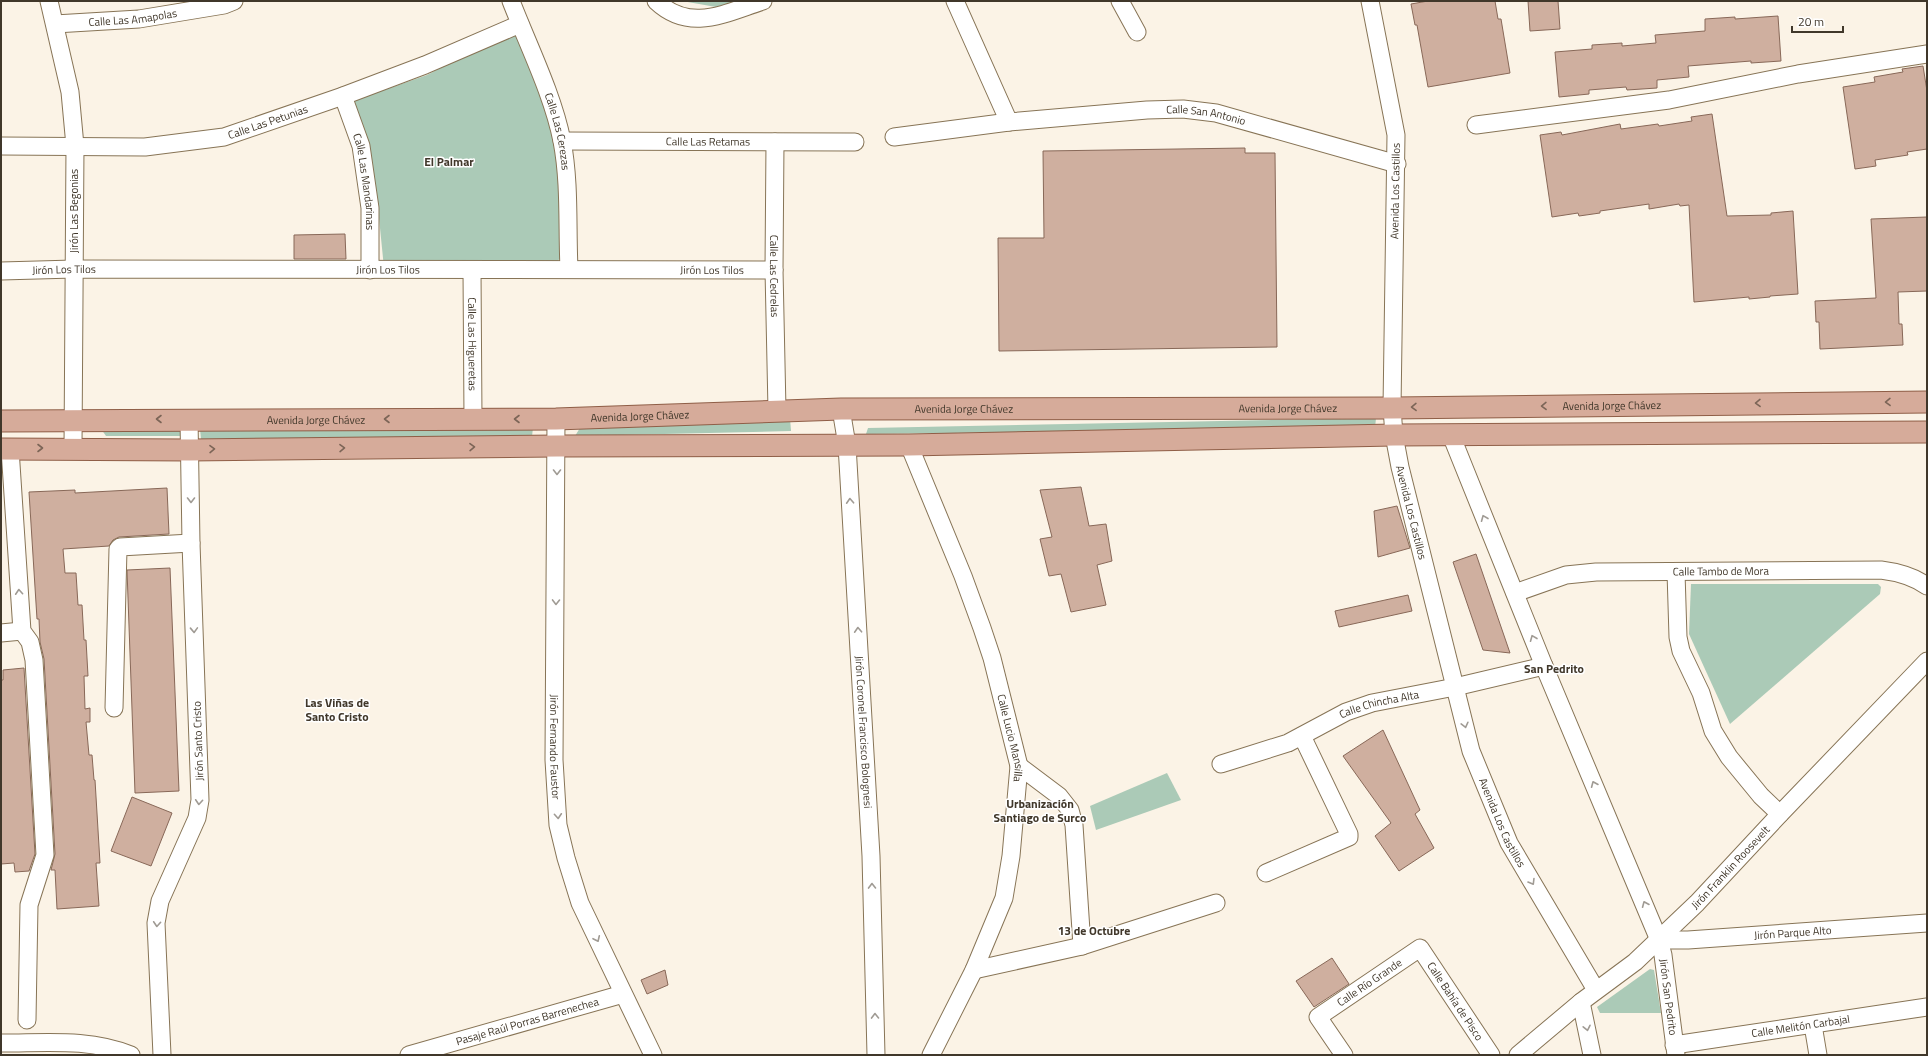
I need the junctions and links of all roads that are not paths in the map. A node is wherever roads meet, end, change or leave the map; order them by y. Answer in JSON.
{"nodes":[{"id":1,"x":49,"y":1,"type":"edge"},
{"id":2,"x":234,"y":1,"type":"edge"},
{"id":3,"x":511,"y":1,"type":"edge"},
{"id":4,"x":656,"y":1,"type":"edge"},
{"id":5,"x":763,"y":1,"type":"edge"},
{"id":6,"x":955,"y":1,"type":"edge"},
{"id":7,"x":1120,"y":1,"type":"edge"},
{"id":8,"x":1370,"y":1,"type":"edge"},
{"id":9,"x":54,"y":24,"type":"junction"},
{"id":10,"x":520,"y":24,"type":"junction"},
{"id":11,"x":1137,"y":32,"type":"dead end"},
{"id":12,"x":1927,"y":54,"type":"edge"},
{"id":13,"x":343,"y":96,"type":"junction"},
{"id":14,"x":1009,"y":122,"type":"junction"},
{"id":15,"x":1476,"y":125,"type":"dead end"},
{"id":16,"x":894,"y":137,"type":"dead end"},
{"id":17,"x":562,"y":141,"type":"junction"},
{"id":18,"x":775,"y":142,"type":"junction"},
{"id":19,"x":855,"y":142,"type":"dead end"},
{"id":20,"x":1,"y":146,"type":"edge"},
{"id":21,"x":75,"y":146,"type":"junction"},
{"id":22,"x":1397,"y":164,"type":"junction"},
{"id":23,"x":74,"y":269,"type":"junction"},
{"id":24,"x":569,"y":269,"type":"junction"},
{"id":25,"x":370,"y":270,"type":"junction"},
{"id":26,"x":472,"y":270,"type":"junction"},
{"id":27,"x":774,"y":270,"type":"junction"},
{"id":28,"x":1,"y":271,"type":"edge"},
{"id":29,"x":1927,"y":402,"type":"edge"},
{"id":30,"x":1392,"y":408,"type":"junction"},
{"id":31,"x":841,"y":409,"type":"junction"},
{"id":32,"x":777,"y":410,"type":"junction"},
{"id":33,"x":189,"y":419,"type":"junction"},
{"id":34,"x":473,"y":419,"type":"junction"},
{"id":35,"x":556,"y":419,"type":"junction"},
{"id":36,"x":74,"y":420,"type":"junction"},
{"id":37,"x":1,"y":421,"type":"edge"},
{"id":38,"x":1927,"y":432,"type":"edge"},
{"id":39,"x":1394,"y":435,"type":"junction"},
{"id":40,"x":1451,"y":435,"type":"junction"},
{"id":41,"x":847,"y":445,"type":"junction"},
{"id":42,"x":910,"y":445,"type":"junction"},
{"id":43,"x":557,"y":446,"type":"junction"},
{"id":44,"x":73,"y":448,"type":"junction"},
{"id":45,"x":5,"y":449,"type":"edge"},
{"id":46,"x":190,"y":450,"type":"junction"},
{"id":47,"x":191,"y":543,"type":"junction"},
{"id":48,"x":1676,"y":572,"type":"junction"},
{"id":49,"x":1927,"y":586,"type":"edge"},
{"id":50,"x":1515,"y":593,"type":"junction"},
{"id":51,"x":22,"y":631,"type":"junction"},
{"id":52,"x":1,"y":633,"type":"edge"},
{"id":53,"x":1927,"y":661,"type":"edge"},
{"id":54,"x":1544,"y":666,"type":"junction"},
{"id":55,"x":1455,"y":687,"type":"junction"},
{"id":56,"x":114,"y":708,"type":"dead end"},
{"id":57,"x":1302,"y":736,"type":"junction"},
{"id":58,"x":1221,"y":764,"type":"dead end"},
{"id":59,"x":1019,"y":766,"type":"junction"},
{"id":60,"x":1780,"y":814,"type":"junction"},
{"id":61,"x":1266,"y":872,"type":"dead end"},
{"id":62,"x":1216,"y":903,"type":"dead end"},
{"id":63,"x":1927,"y":923,"type":"edge"},
{"id":64,"x":1659,"y":940,"type":"junction"},
{"id":65,"x":1082,"y":946,"type":"junction"},
{"id":66,"x":1420,"y":948,"type":"joint"},
{"id":67,"x":974,"y":970,"type":"junction"},
{"id":68,"x":1596,"y":990,"type":"junction"},
{"id":69,"x":623,"y":994,"type":"junction"},
{"id":70,"x":1581,"y":1002,"type":"junction"},
{"id":71,"x":1927,"y":1007,"type":"edge"},
{"id":72,"x":28,"y":1020,"type":"dead end"},
{"id":73,"x":1813,"y":1025,"type":"junction"},
{"id":74,"x":2,"y":1043,"type":"dead end"},
{"id":75,"x":1675,"y":1050,"type":"edge"},
{"id":76,"x":131,"y":1055,"type":"edge"},
{"id":77,"x":162,"y":1055,"type":"edge"},
{"id":78,"x":409,"y":1055,"type":"edge"},
{"id":79,"x":653,"y":1055,"type":"edge"},
{"id":80,"x":876,"y":1055,"type":"edge"},
{"id":81,"x":931,"y":1055,"type":"edge"},
{"id":82,"x":1344,"y":1055,"type":"edge"},
{"id":83,"x":1491,"y":1055,"type":"edge"},
{"id":84,"x":1518,"y":1055,"type":"edge"},
{"id":85,"x":1592,"y":1055,"type":"edge"},
{"id":86,"x":1818,"y":1055,"type":"edge"}],
"edges":[{"from":1,"to":9,"type":"street","name":"Jirón Las Begonias"},
{"from":2,"to":9,"type":"street","name":"Calle Las Amapolas"},
{"from":3,"to":10,"type":"street","name":"Calle Las Cerezas"},
{"from":4,"to":5,"type":"street"},
{"from":6,"to":14,"type":"street"},
{"from":7,"to":11,"type":"street"},
{"from":8,"to":22,"type":"street","name":"Avenida Los Castillos"},
{"from":9,"to":21,"type":"street","name":"Jirón Las Begonias"},
{"from":10,"to":13,"type":"street","name":"Calle Las Petunias"},
{"from":10,"to":17,"type":"street","name":"Calle Las Cerezas"},
{"from":12,"to":15,"type":"street"},
{"from":13,"to":21,"type":"street","name":"Calle Las Petunias"},
{"from":13,"to":25,"type":"street","name":"Calle Las Mandarinas"},
{"from":14,"to":16,"type":"street","name":"Calle San Antonio"},
{"from":14,"to":22,"type":"street","name":"Calle San Antonio"},
{"from":17,"to":18,"type":"street","name":"Calle Las Retamas"},
{"from":17,"to":24,"type":"street","name":"Calle Las Cerezas"},
{"from":18,"to":19,"type":"street","name":"Calle Las Retamas"},
{"from":18,"to":27,"type":"street","name":"Calle Las Cedrelas"},
{"from":20,"to":21,"type":"street","name":"Calle Las Petunias"},
{"from":21,"to":23,"type":"street","name":"Jirón Las Begonias"},
{"from":22,"to":30,"type":"street","name":"Avenida Los Castillos"},
{"from":23,"to":25,"type":"street","name":"Jirón Los Tilos"},
{"from":23,"to":28,"type":"street","name":"Jirón Los Tilos"},
{"from":23,"to":36,"type":"street","name":"Jirón Las Begonias"},
{"from":24,"to":26,"type":"street","name":"Jirón Los Tilos"},
{"from":24,"to":27,"type":"street","name":"Jirón Los Tilos"},
{"from":25,"to":26,"type":"street","name":"Jirón Los Tilos"},
{"from":26,"to":34,"type":"street","name":"Calle Las Higueretas"},
{"from":27,"to":32,"type":"street","name":"Calle Las Cedrelas"},
{"from":29,"to":30,"type":"main road","name":"Avenida Jorge Chávez","one_way":true},
{"from":30,"to":31,"type":"main road","name":"Avenida Jorge Chávez"},
{"from":30,"to":39,"type":"street","name":"Avenida Los Castillos"},
{"from":31,"to":32,"type":"main road","name":"Avenida Jorge Chávez"},
{"from":31,"to":41,"type":"street","name":"Jirón Coronel Francisco Bolognesi"},
{"from":32,"to":35,"type":"main road","name":"Avenida Jorge Chávez"},
{"from":34,"to":33,"type":"main road","name":"Avenida Jorge Chávez","one_way":true},
{"from":33,"to":36,"type":"main road","name":"Avenida Jorge Chávez","one_way":true},
{"from":33,"to":46,"type":"street","name":"Jirón Santo Cristo"},
{"from":35,"to":34,"type":"main road","name":"Avenida Jorge Chávez","one_way":true},
{"from":35,"to":43,"type":"street","name":"Jirón Fernando Faustor"},
{"from":36,"to":37,"type":"main road","name":"Avenida Jorge Chávez"},
{"from":36,"to":44,"type":"street","name":"Jirón Las Begonias"},
{"from":38,"to":40,"type":"main road"},
{"from":39,"to":40,"type":"main road"},
{"from":39,"to":42,"type":"main road"},
{"from":39,"to":55,"type":"street","name":"Avenida Los Castillos"},
{"from":50,"to":40,"type":"street","name":"Jirón San Pedrito","one_way":true},
{"from":41,"to":42,"type":"main road"},
{"from":41,"to":43,"type":"main road"},
{"from":80,"to":41,"type":"street","name":"Jirón Coronel Francisco Bolognesi","one_way":true},
{"from":42,"to":59,"type":"street","name":"Calle Lucio Mansilla"},
{"from":46,"to":43,"type":"main road","one_way":true},
{"from":43,"to":69,"type":"street","name":"Jirón Fernando Faustor","one_way":true},
{"from":45,"to":44,"type":"main road","one_way":true},
{"from":44,"to":46,"type":"main road"},
{"from":51,"to":45,"type":"street","one_way":true},
{"from":46,"to":47,"type":"street","name":"Jirón Santo Cristo","one_way":true},
{"from":47,"to":56,"type":"street"},
{"from":47,"to":77,"type":"street","name":"Jirón Santo Cristo","one_way":true},
{"from":48,"to":49,"type":"street","name":"Calle Tambo de Mora"},
{"from":48,"to":50,"type":"street","name":"Calle Tambo de Mora"},
{"from":48,"to":60,"type":"street"},
{"from":54,"to":50,"type":"street","name":"Jirón San Pedrito","one_way":true},
{"from":51,"to":52,"type":"street"},
{"from":51,"to":72,"type":"street"},
{"from":53,"to":60,"type":"street","name":"Jirón Franklin Roosevelt"},
{"from":54,"to":55,"type":"street","name":"Calle Chincha Alta"},
{"from":64,"to":54,"type":"street","name":"Jirón San Pedrito","one_way":true},
{"from":55,"to":57,"type":"street","name":"Calle Chincha Alta"},
{"from":55,"to":68,"type":"street","name":"Avenida Los Castillos","one_way":true},
{"from":57,"to":58,"type":"street","name":"Calle Chincha Alta"},
{"from":57,"to":61,"type":"street"},
{"from":59,"to":65,"type":"street"},
{"from":59,"to":67,"type":"street","name":"Calle Lucio Mansilla"},
{"from":60,"to":64,"type":"street","name":"Jirón Franklin Roosevelt"},
{"from":62,"to":65,"type":"street"},
{"from":63,"to":64,"type":"street","name":"Jirón Parque Alto"},
{"from":64,"to":68,"type":"street","name":"Jirón Franklin Roosevelt"},
{"from":64,"to":75,"type":"street","name":"Jirón San Pedrito"},
{"from":65,"to":67,"type":"street"},
{"from":66,"to":82,"type":"street","name":"Calle Río Grande"},
{"from":66,"to":83,"type":"street","name":"Calle Bahía de Pisco"},
{"from":67,"to":81,"type":"street","name":"Calle Lucio Mansilla"},
{"from":68,"to":70,"type":"street","name":"Jirón Franklin Roosevelt"},
{"from":69,"to":78,"type":"street","name":"Pasaje Raúl Porras Barrenechea"},
{"from":69,"to":79,"type":"street","name":"Jirón Fernando Faustor"},
{"from":70,"to":84,"type":"street","name":"Jirón Franklin Roosevelt"},
{"from":70,"to":85,"type":"street","one_way":true},
{"from":71,"to":73,"type":"street","name":"Calle Melitón Carbajal"},
{"from":73,"to":75,"type":"street","name":"Calle Melitón Carbajal"},
{"from":73,"to":86,"type":"street"},
{"from":74,"to":76,"type":"street"}]}
